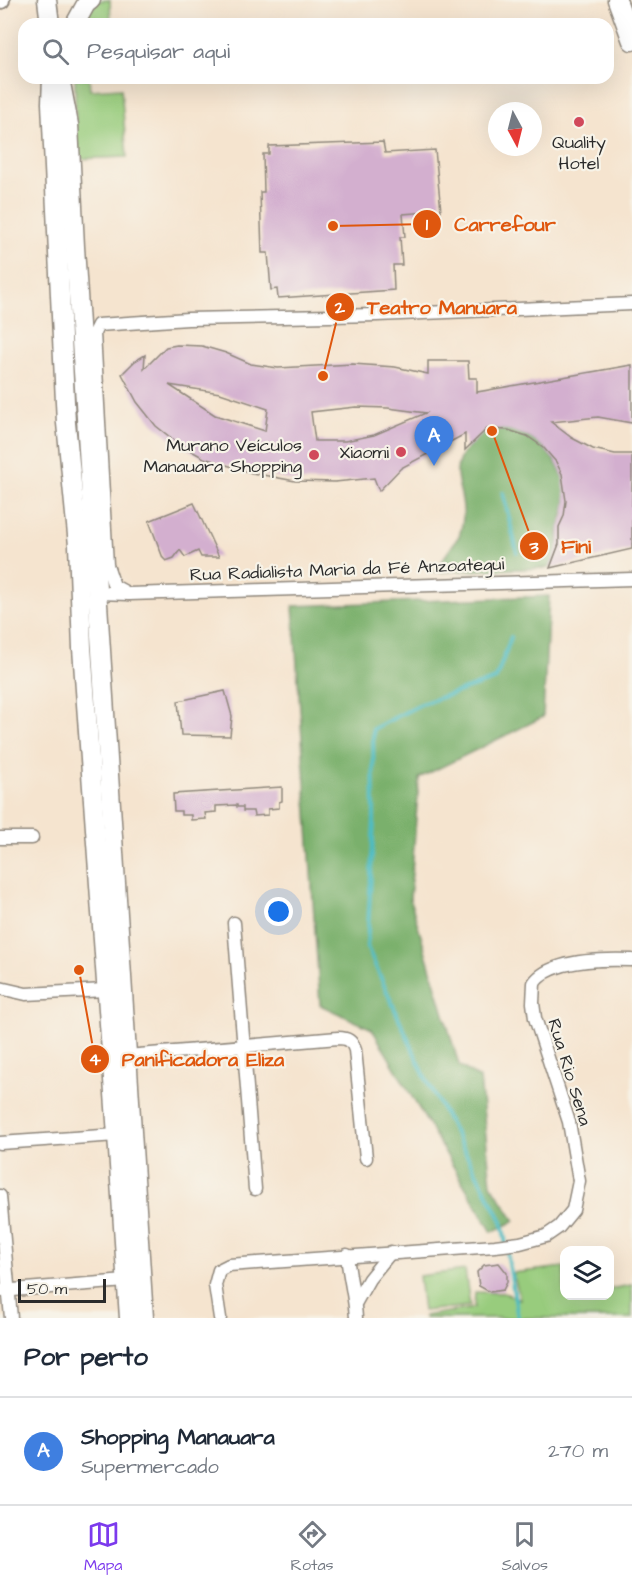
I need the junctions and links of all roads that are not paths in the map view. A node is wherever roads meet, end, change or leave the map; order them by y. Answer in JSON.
{"nodes":[{"id":1,"x":47,"y":0,"type":"edge"},
{"id":2,"x":91,"y":0,"type":"edge"},
{"id":3,"x":617,"y":0,"type":"edge"},
{"id":4,"x":49,"y":18,"type":"edge"},
{"id":5,"x":78,"y":18,"type":"edge"},
{"id":6,"x":632,"y":41,"type":"edge"},
{"id":7,"x":52,"y":84,"type":"edge"},
{"id":8,"x":61,"y":84,"type":"edge"},
{"id":9,"x":71,"y":84,"type":"edge"},
{"id":10,"x":69,"y":125,"type":"junction"},
{"id":11,"x":632,"y":304,"type":"edge"},
{"id":12,"x":102,"y":459,"type":"junction"},
{"id":13,"x":90,"y":478,"type":"junction"},
{"id":14,"x":93,"y":520,"type":"junction"},
{"id":15,"x":106,"y":535,"type":"junction"},
{"id":16,"x":632,"y":579,"type":"edge"},
{"id":17,"x":98,"y":593,"type":"junction"},
{"id":18,"x":129,"y":594,"type":"junction"},
{"id":19,"x":0,"y":838,"type":"edge"},
{"id":20,"x":32,"y":838,"type":"dead end"},
{"id":21,"x":234,"y":923,"type":"dead end"},
{"id":22,"x":632,"y":960,"type":"edge"},
{"id":23,"x":0,"y":988,"type":"edge"},
{"id":24,"x":106,"y":990,"type":"junction"},
{"id":25,"x":244,"y":1045,"type":"junction"},
{"id":26,"x":127,"y":1056,"type":"junction"},
{"id":27,"x":117,"y":1136,"type":"junction"},
{"id":28,"x":0,"y":1143,"type":"edge"},
{"id":29,"x":366,"y":1158,"type":"dead end"},
{"id":30,"x":255,"y":1189,"type":"dead end"},
{"id":31,"x":0,"y":1196,"type":"edge"},
{"id":32,"x":391,"y":1252,"type":"junction"},
{"id":33,"x":347,"y":1255,"type":"junction"},
{"id":34,"x":126,"y":1281,"type":"junction"},
{"id":35,"x":4,"y":1291,"type":"edge"},
{"id":36,"x":356,"y":1302,"type":"junction"},
{"id":37,"x":10,"y":1318,"type":"edge"},
{"id":38,"x":129,"y":1318,"type":"edge"},
{"id":39,"x":144,"y":1318,"type":"edge"},
{"id":40,"x":220,"y":1318,"type":"edge"},
{"id":41,"x":356,"y":1318,"type":"edge"}],
"edges":[{"from":1,"to":4,"type":"main road"},
{"from":2,"to":5,"type":"main road"},
{"from":3,"to":6,"type":"main road"},
{"from":7,"to":24,"type":"main road"},
{"from":8,"to":10,"type":"main road"},
{"from":9,"to":10,"type":"main road"},
{"from":10,"to":13,"type":"main road"},
{"from":11,"to":12,"type":"street"},
{"from":12,"to":13,"type":"main road"},
{"from":12,"to":15,"type":"street"},
{"from":13,"to":14,"type":"main road"},
{"from":14,"to":15,"type":"main road"},
{"from":14,"to":17,"type":"main road"},
{"from":15,"to":18,"type":"street"},
{"from":16,"to":18,"type":"street","name":"Rua Radialista Maria da Fé Anzoategui"},
{"from":17,"to":18,"type":"street","name":"Rua Radialista Maria da Fé Anzoategui"},
{"from":17,"to":26,"type":"main road"},
{"from":19,"to":20,"type":"street"},
{"from":21,"to":25,"type":"street"},
{"from":22,"to":32,"type":"street","name":"Rua Rio Sena"},
{"from":23,"to":24,"type":"street"},
{"from":24,"to":27,"type":"main road"},
{"from":25,"to":26,"type":"street"},
{"from":25,"to":29,"type":"street"},
{"from":25,"to":30,"type":"street"},
{"from":26,"to":39,"type":"main road"},
{"from":27,"to":28,"type":"street"},
{"from":27,"to":34,"type":"main road"},
{"from":31,"to":35,"type":"street"},
{"from":32,"to":33,"type":"street","name":"Rua Rio Sena"},
{"from":32,"to":36,"type":"street"},
{"from":33,"to":36,"type":"street"},
{"from":33,"to":40,"type":"street","name":"Rua Rio Sena"},
{"from":34,"to":35,"type":"street"},
{"from":34,"to":38,"type":"main road"},
{"from":35,"to":37,"type":"street"},
{"from":36,"to":41,"type":"street"}]}
